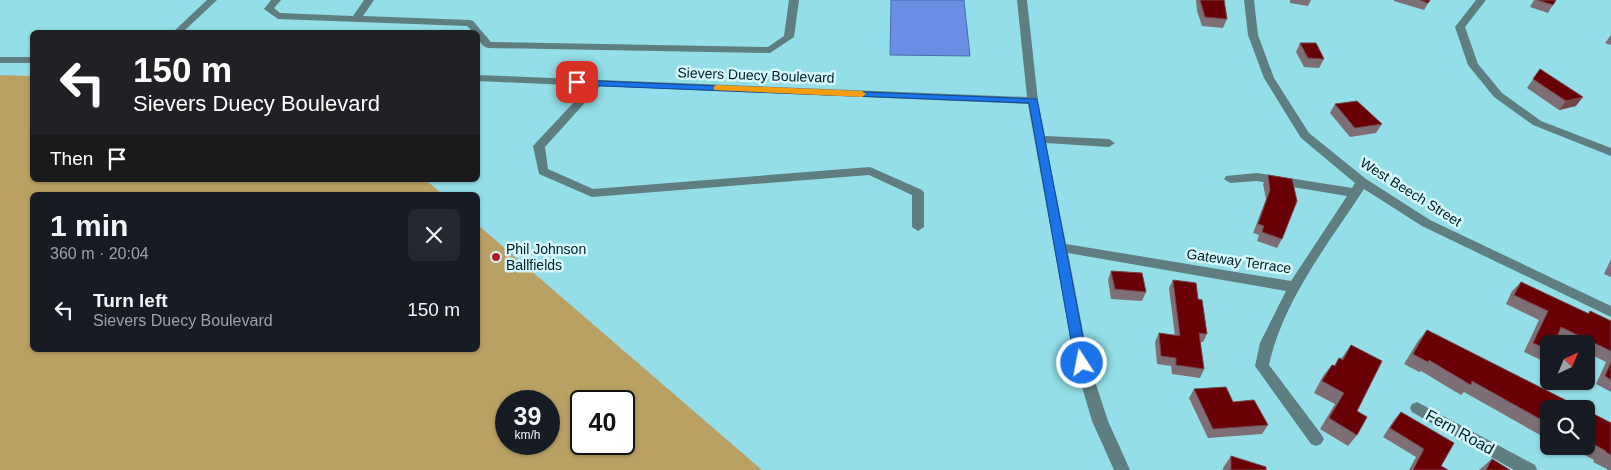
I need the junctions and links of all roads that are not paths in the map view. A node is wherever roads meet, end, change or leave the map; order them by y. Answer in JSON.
{"nodes":[{"id":1,"x":212,"y":0,"type":"edge"},
{"id":2,"x":276,"y":0,"type":"edge"},
{"id":3,"x":369,"y":0,"type":"edge"},
{"id":4,"x":794,"y":0,"type":"edge"},
{"id":5,"x":1022,"y":0,"type":"edge"},
{"id":6,"x":1249,"y":0,"type":"edge"},
{"id":7,"x":1481,"y":0,"type":"edge"},
{"id":8,"x":356,"y":18,"type":"junction"},
{"id":9,"x":180,"y":30,"type":"edge"},
{"id":10,"x":476,"y":30,"type":"edge"},
{"id":11,"x":480,"y":35,"type":"edge"},
{"id":12,"x":0,"y":60,"type":"edge"},
{"id":13,"x":30,"y":60,"type":"edge"},
{"id":14,"x":480,"y":78,"type":"edge"},
{"id":15,"x":597,"y":83,"type":"junction"},
{"id":16,"x":1033,"y":101,"type":"junction"},
{"id":17,"x":1040,"y":139,"type":"junction"},
{"id":18,"x":1109,"y":143,"type":"dead end"},
{"id":19,"x":1611,"y":152,"type":"edge"},
{"id":20,"x":1230,"y":179,"type":"dead end"},
{"id":21,"x":1358,"y":188,"type":"junction"},
{"id":22,"x":918,"y":227,"type":"dead end"},
{"id":23,"x":1059,"y":247,"type":"junction"},
{"id":24,"x":1294,"y":287,"type":"junction"},
{"id":25,"x":1611,"y":312,"type":"edge"},
{"id":26,"x":1417,"y":408,"type":"dead end"},
{"id":27,"x":1316,"y":439,"type":"dead end"},
{"id":28,"x":1122,"y":470,"type":"edge"},
{"id":29,"x":1529,"y":470,"type":"edge"}],
"edges":[{"from":1,"to":9,"type":"street"},
{"from":2,"to":8,"type":"street"},
{"from":3,"to":8,"type":"street"},
{"from":4,"to":11,"type":"street"},
{"from":5,"to":16,"type":"street"},
{"from":6,"to":21,"type":"street","name":"West Beech Street"},
{"from":7,"to":19,"type":"street"},
{"from":8,"to":10,"type":"street"},
{"from":12,"to":13,"type":"street"},
{"from":14,"to":15,"type":"street","name":"Sievers Duecy Boulevard"},
{"from":15,"to":16,"type":"street","name":"Sievers Duecy Boulevard"},
{"from":15,"to":22,"type":"street"},
{"from":16,"to":17,"type":"street"},
{"from":17,"to":18,"type":"street"},
{"from":17,"to":23,"type":"street"},
{"from":20,"to":21,"type":"street"},
{"from":21,"to":24,"type":"street","name":"Gateway Terrace"},
{"from":21,"to":25,"type":"street","name":"West Beech Street"},
{"from":23,"to":24,"type":"street","name":"Gateway Terrace"},
{"from":23,"to":28,"type":"street"},
{"from":24,"to":27,"type":"street"},
{"from":26,"to":29,"type":"street","name":"Fern Road"}]}
